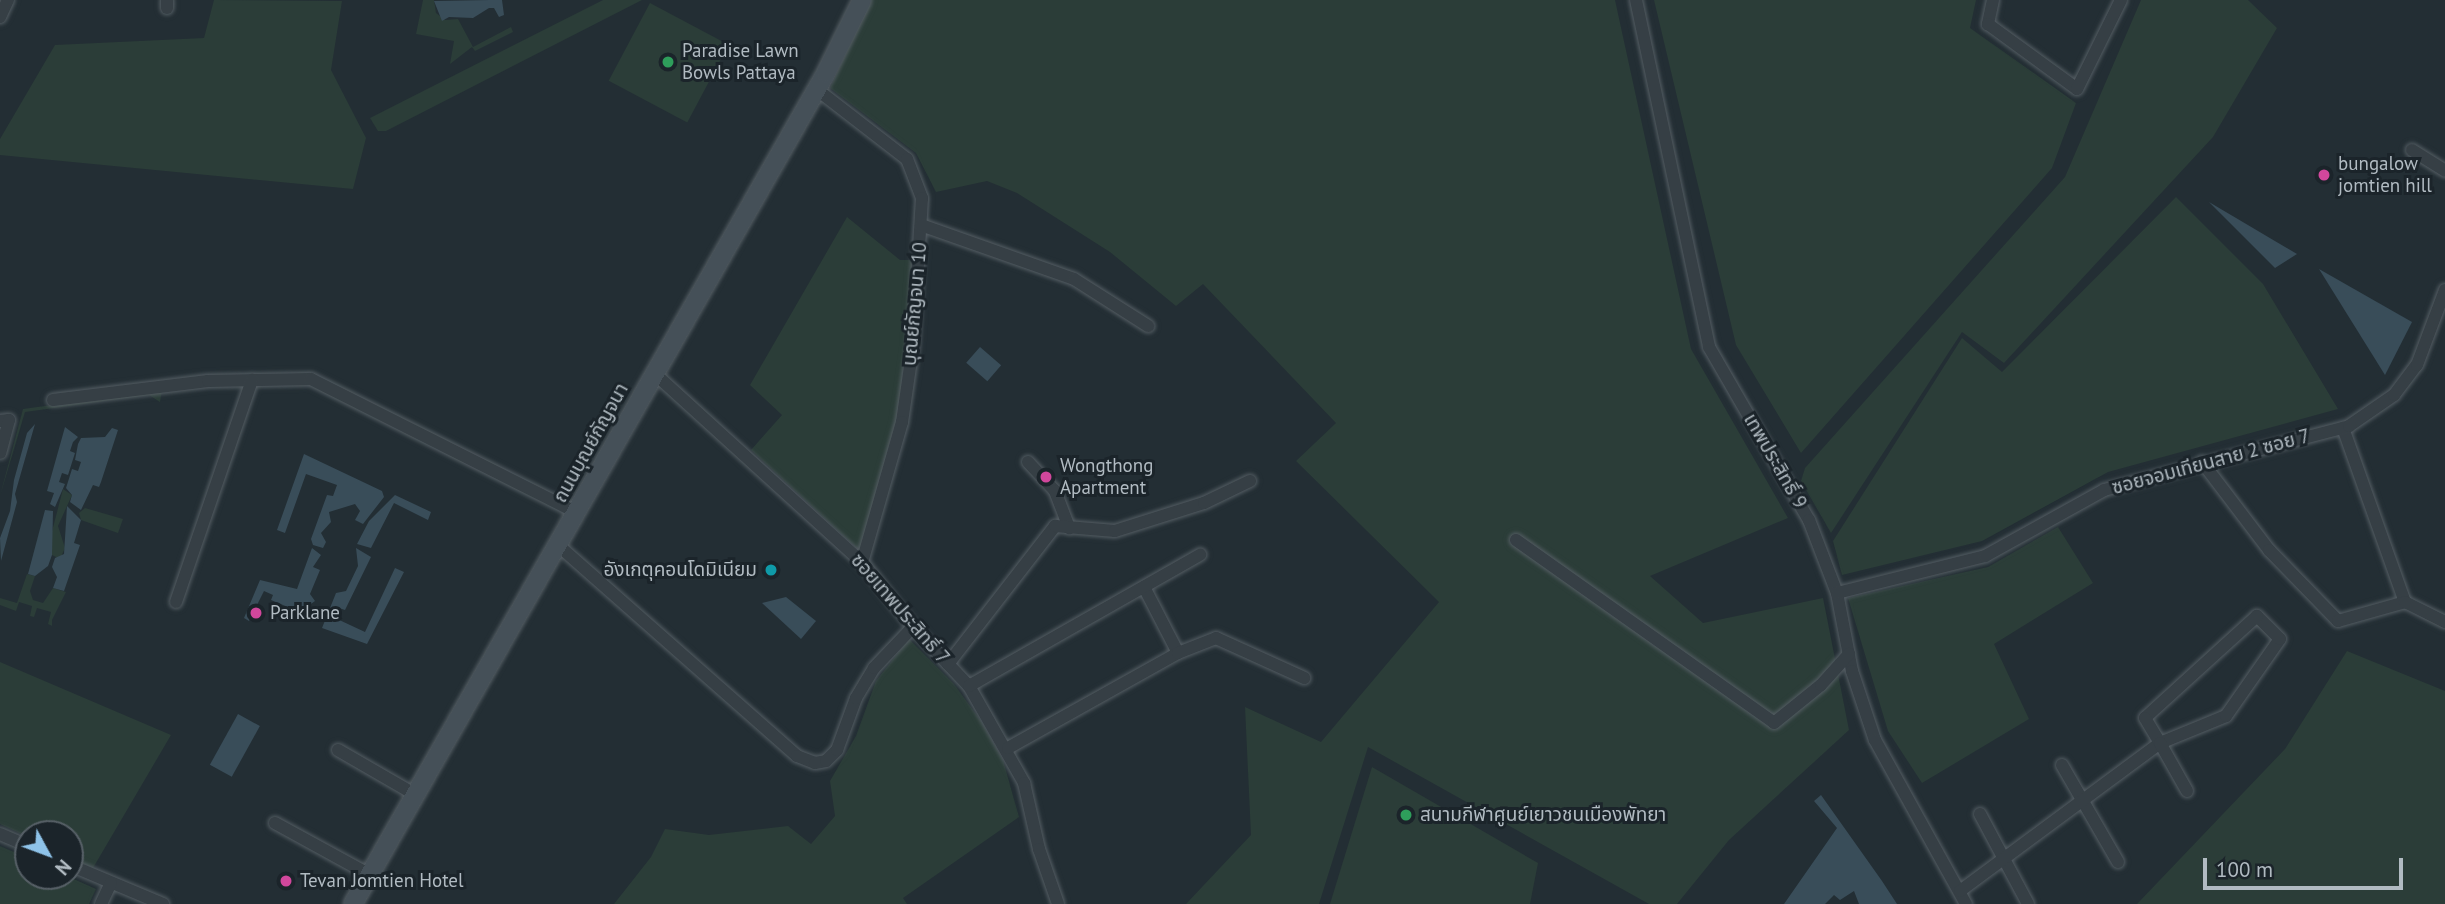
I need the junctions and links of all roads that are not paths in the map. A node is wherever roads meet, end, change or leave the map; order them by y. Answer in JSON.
{"nodes":[{"id":1,"x":8,"y":0,"type":"edge"},
{"id":2,"x":862,"y":0,"type":"edge"},
{"id":3,"x":1636,"y":0,"type":"edge"},
{"id":4,"x":1993,"y":0,"type":"edge"},
{"id":5,"x":2121,"y":0,"type":"edge"},
{"id":6,"x":0,"y":18,"type":"edge"},
{"id":7,"x":815,"y":88,"type":"junction"},
{"id":8,"x":2412,"y":150,"type":"dead end"},
{"id":9,"x":2445,"y":171,"type":"edge"},
{"id":10,"x":921,"y":225,"type":"junction"},
{"id":11,"x":2445,"y":290,"type":"edge"},
{"id":12,"x":1149,"y":326,"type":"dead end"},
{"id":13,"x":653,"y":373,"type":"junction"},
{"id":14,"x":252,"y":380,"type":"junction"},
{"id":15,"x":53,"y":400,"type":"dead end"},
{"id":16,"x":0,"y":421,"type":"edge"},
{"id":17,"x":2343,"y":428,"type":"junction"},
{"id":18,"x":0,"y":453,"type":"edge"},
{"id":19,"x":1028,"y":461,"type":"dead end"},
{"id":20,"x":2202,"y":462,"type":"junction"},
{"id":21,"x":1250,"y":481,"type":"dead end"},
{"id":22,"x":576,"y":512,"type":"junction"},
{"id":23,"x":1069,"y":527,"type":"junction"},
{"id":24,"x":1516,"y":540,"type":"dead end"},
{"id":25,"x":559,"y":546,"type":"junction"},
{"id":26,"x":1200,"y":555,"type":"dead end"},
{"id":27,"x":862,"y":562,"type":"junction"},
{"id":28,"x":1144,"y":587,"type":"junction"},
{"id":29,"x":1837,"y":593,"type":"junction"},
{"id":30,"x":2405,"y":601,"type":"junction"},
{"id":31,"x":176,"y":602,"type":"dead end"},
{"id":32,"x":2445,"y":622,"type":"edge"},
{"id":33,"x":913,"y":627,"type":"junction"},
{"id":34,"x":1178,"y":653,"type":"junction"},
{"id":35,"x":1849,"y":654,"type":"junction"},
{"id":36,"x":948,"y":664,"type":"junction"},
{"id":37,"x":1304,"y":678,"type":"dead end"},
{"id":38,"x":969,"y":686,"type":"junction"},
{"id":39,"x":2160,"y":743,"type":"junction"},
{"id":40,"x":1008,"y":748,"type":"junction"},
{"id":41,"x":338,"y":750,"type":"dead end"},
{"id":42,"x":2062,"y":765,"type":"dead end"},
{"id":43,"x":2187,"y":791,"type":"dead end"},
{"id":44,"x":416,"y":796,"type":"junction"},
{"id":45,"x":2084,"y":802,"type":"junction"},
{"id":46,"x":1980,"y":814,"type":"dead end"},
{"id":47,"x":275,"y":823,"type":"dead end"},
{"id":48,"x":2006,"y":859,"type":"junction"},
{"id":49,"x":2118,"y":862,"type":"dead end"},
{"id":50,"x":84,"y":871,"type":"edge"},
{"id":51,"x":370,"y":874,"type":"junction"},
{"id":52,"x":111,"y":884,"type":"junction"},
{"id":53,"x":1960,"y":891,"type":"junction"},
{"id":54,"x":101,"y":904,"type":"edge"},
{"id":55,"x":163,"y":904,"type":"edge"},
{"id":56,"x":353,"y":904,"type":"edge"},
{"id":57,"x":1058,"y":904,"type":"edge"},
{"id":58,"x":1966,"y":904,"type":"edge"},
{"id":59,"x":2028,"y":904,"type":"edge"}],
"edges":[{"from":1,"to":6,"type":"street"},
{"from":2,"to":7,"type":"street","name":"ถนนบุณย์กัญจนา"},
{"from":3,"to":29,"type":"street","name":"เทพประสิทธิ์ 9"},
{"from":4,"to":5,"type":"street"},
{"from":7,"to":10,"type":"street","name":"บุณย์กัญจนา 10"},
{"from":7,"to":13,"type":"street","name":"ถนนบุณย์กัญจนา"},
{"from":8,"to":9,"type":"street"},
{"from":10,"to":12,"type":"street"},
{"from":10,"to":27,"type":"street","name":"บุณย์กัญจนา 10"},
{"from":11,"to":17,"type":"street","name":"ซอยจอมเทียนสาย 2 ซอย 7"},
{"from":13,"to":22,"type":"street","name":"ถนนบุณย์กัญจนา"},
{"from":13,"to":27,"type":"street","name":"ซอยเทพประสิทธิ์ 7"},
{"from":14,"to":15,"type":"street"},
{"from":14,"to":22,"type":"street"},
{"from":14,"to":31,"type":"street"},
{"from":16,"to":18,"type":"street"},
{"from":17,"to":20,"type":"street","name":"ซอยจอมเทียนสาย 2 ซอย 7"},
{"from":17,"to":30,"type":"street"},
{"from":19,"to":23,"type":"street"},
{"from":20,"to":29,"type":"street","name":"ซอยจอมเทียนสาย 2 ซอย 7"},
{"from":20,"to":30,"type":"street"},
{"from":21,"to":23,"type":"street"},
{"from":22,"to":25,"type":"street","name":"ถนนบุณย์กัญจนา"},
{"from":23,"to":36,"type":"street"},
{"from":24,"to":35,"type":"street"},
{"from":25,"to":33,"type":"street"},
{"from":25,"to":44,"type":"street","name":"ถนนบุณย์กัญจนา"},
{"from":26,"to":28,"type":"street"},
{"from":27,"to":33,"type":"street","name":"ซอยเทพประสิทธิ์ 7"},
{"from":28,"to":34,"type":"street"},
{"from":28,"to":38,"type":"street"},
{"from":29,"to":35,"type":"street","name":"เทพประสิทธิ์ 9"},
{"from":30,"to":32,"type":"street"},
{"from":33,"to":36,"type":"street","name":"ซอยเทพประสิทธิ์ 7"},
{"from":34,"to":37,"type":"street"},
{"from":34,"to":40,"type":"street"},
{"from":35,"to":53,"type":"street","name":"เทพประสิทธิ์ 9"},
{"from":36,"to":38,"type":"street","name":"ซอยเทพประสิทธิ์ 7"},
{"from":38,"to":40,"type":"street","name":"ซอยเทพประสิทธิ์ 7"},
{"from":39,"to":39,"type":"street"},
{"from":39,"to":43,"type":"street"},
{"from":39,"to":45,"type":"street"},
{"from":40,"to":57,"type":"street","name":"ซอยเทพประสิทธิ์ 7"},
{"from":41,"to":44,"type":"street"},
{"from":42,"to":45,"type":"street"},
{"from":44,"to":51,"type":"street","name":"ถนนบุณย์กัญจนา"},
{"from":45,"to":48,"type":"street"},
{"from":45,"to":49,"type":"street"},
{"from":46,"to":48,"type":"street"},
{"from":47,"to":51,"type":"street"},
{"from":48,"to":53,"type":"street"},
{"from":48,"to":59,"type":"street"},
{"from":50,"to":52,"type":"street"},
{"from":51,"to":56,"type":"street","name":"ถนนบุณย์กัญจนา"},
{"from":52,"to":54,"type":"street"},
{"from":52,"to":55,"type":"street"},
{"from":53,"to":58,"type":"street","name":"เทพประสิทธิ์ 9"}]}
